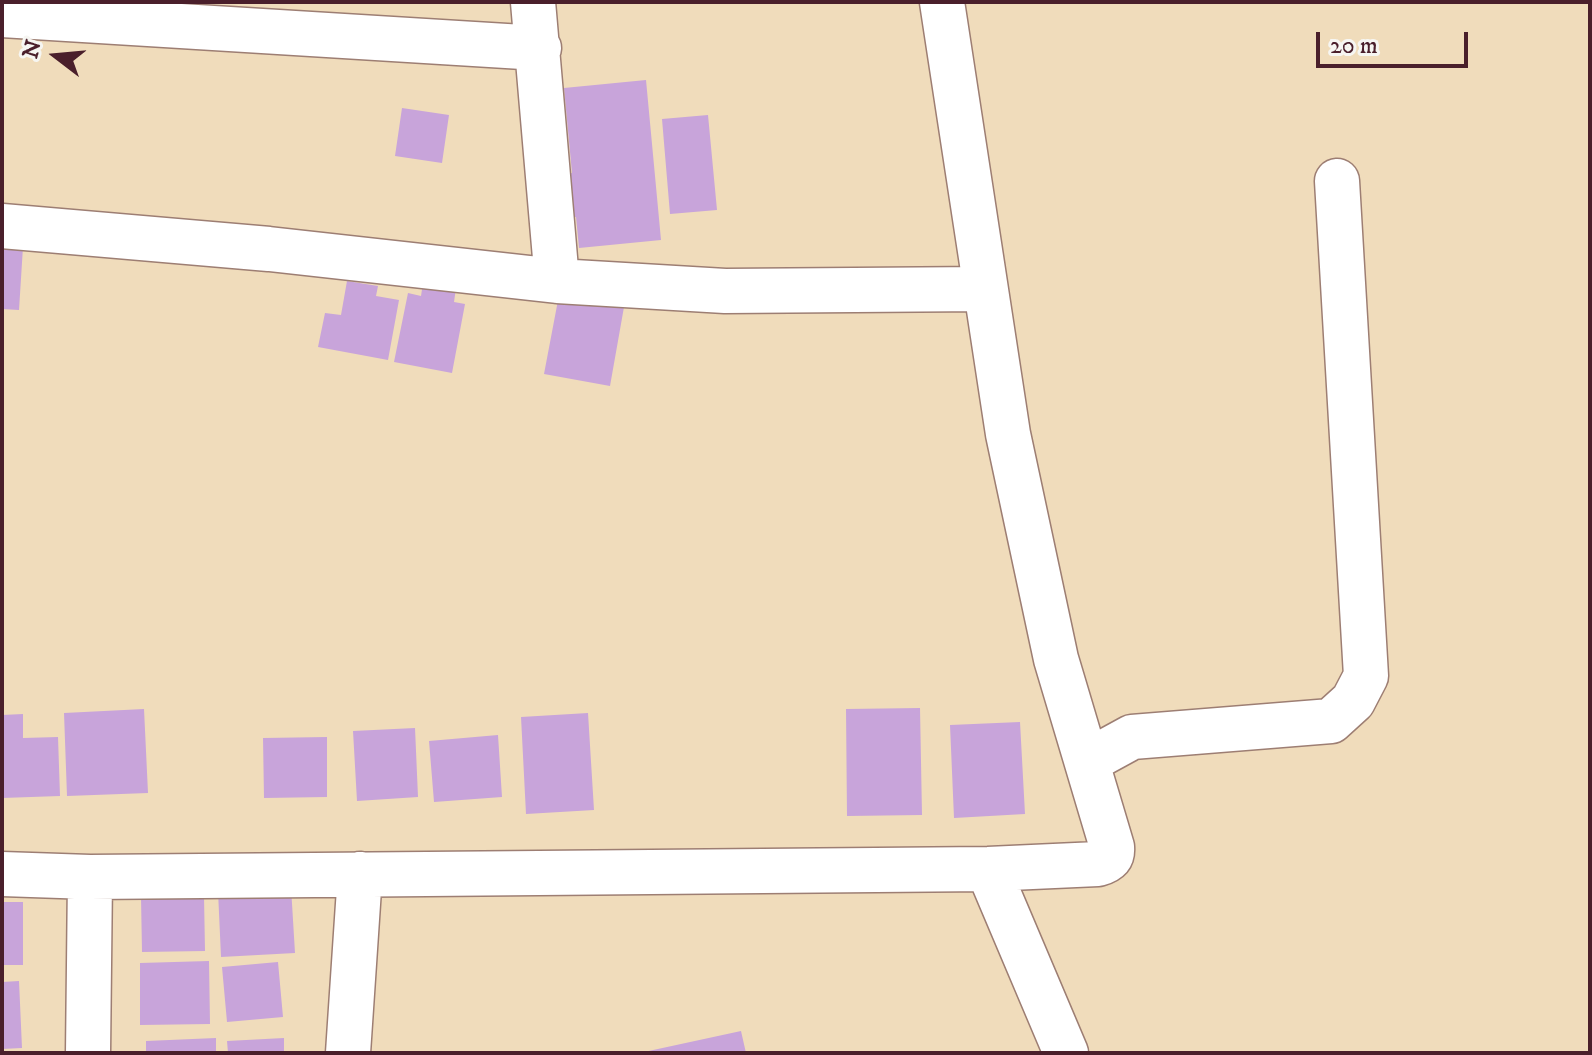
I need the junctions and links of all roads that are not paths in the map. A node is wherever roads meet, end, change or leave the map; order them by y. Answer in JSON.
{"nodes":[{"id":1,"x":533,"y":2,"type":"edge"},
{"id":2,"x":942,"y":2,"type":"edge"},
{"id":3,"x":2,"y":15,"type":"edge"},
{"id":4,"x":539,"y":48,"type":"junction"},
{"id":5,"x":1337,"y":181,"type":"dead end"},
{"id":6,"x":2,"y":226,"type":"edge"},
{"id":7,"x":557,"y":281,"type":"junction"},
{"id":8,"x":984,"y":289,"type":"junction"},
{"id":9,"x":1088,"y":761,"type":"junction"},
{"id":10,"x":988,"y":869,"type":"junction"},
{"id":11,"x":2,"y":874,"type":"edge"},
{"id":12,"x":360,"y":874,"type":"junction"},
{"id":13,"x":90,"y":877,"type":"junction"},
{"id":14,"x":88,"y":1053,"type":"edge"},
{"id":15,"x":348,"y":1053,"type":"edge"},
{"id":16,"x":1066,"y":1053,"type":"edge"}],
"edges":[{"from":1,"to":4,"type":"street"},
{"from":2,"to":8,"type":"street"},
{"from":3,"to":4,"type":"street"},
{"from":4,"to":7,"type":"street"},
{"from":5,"to":9,"type":"street"},
{"from":6,"to":7,"type":"street"},
{"from":7,"to":8,"type":"street"},
{"from":8,"to":9,"type":"street"},
{"from":9,"to":10,"type":"street"},
{"from":10,"to":12,"type":"street"},
{"from":10,"to":16,"type":"street"},
{"from":11,"to":13,"type":"street"},
{"from":12,"to":13,"type":"street"},
{"from":12,"to":15,"type":"street"},
{"from":13,"to":14,"type":"street"}]}
